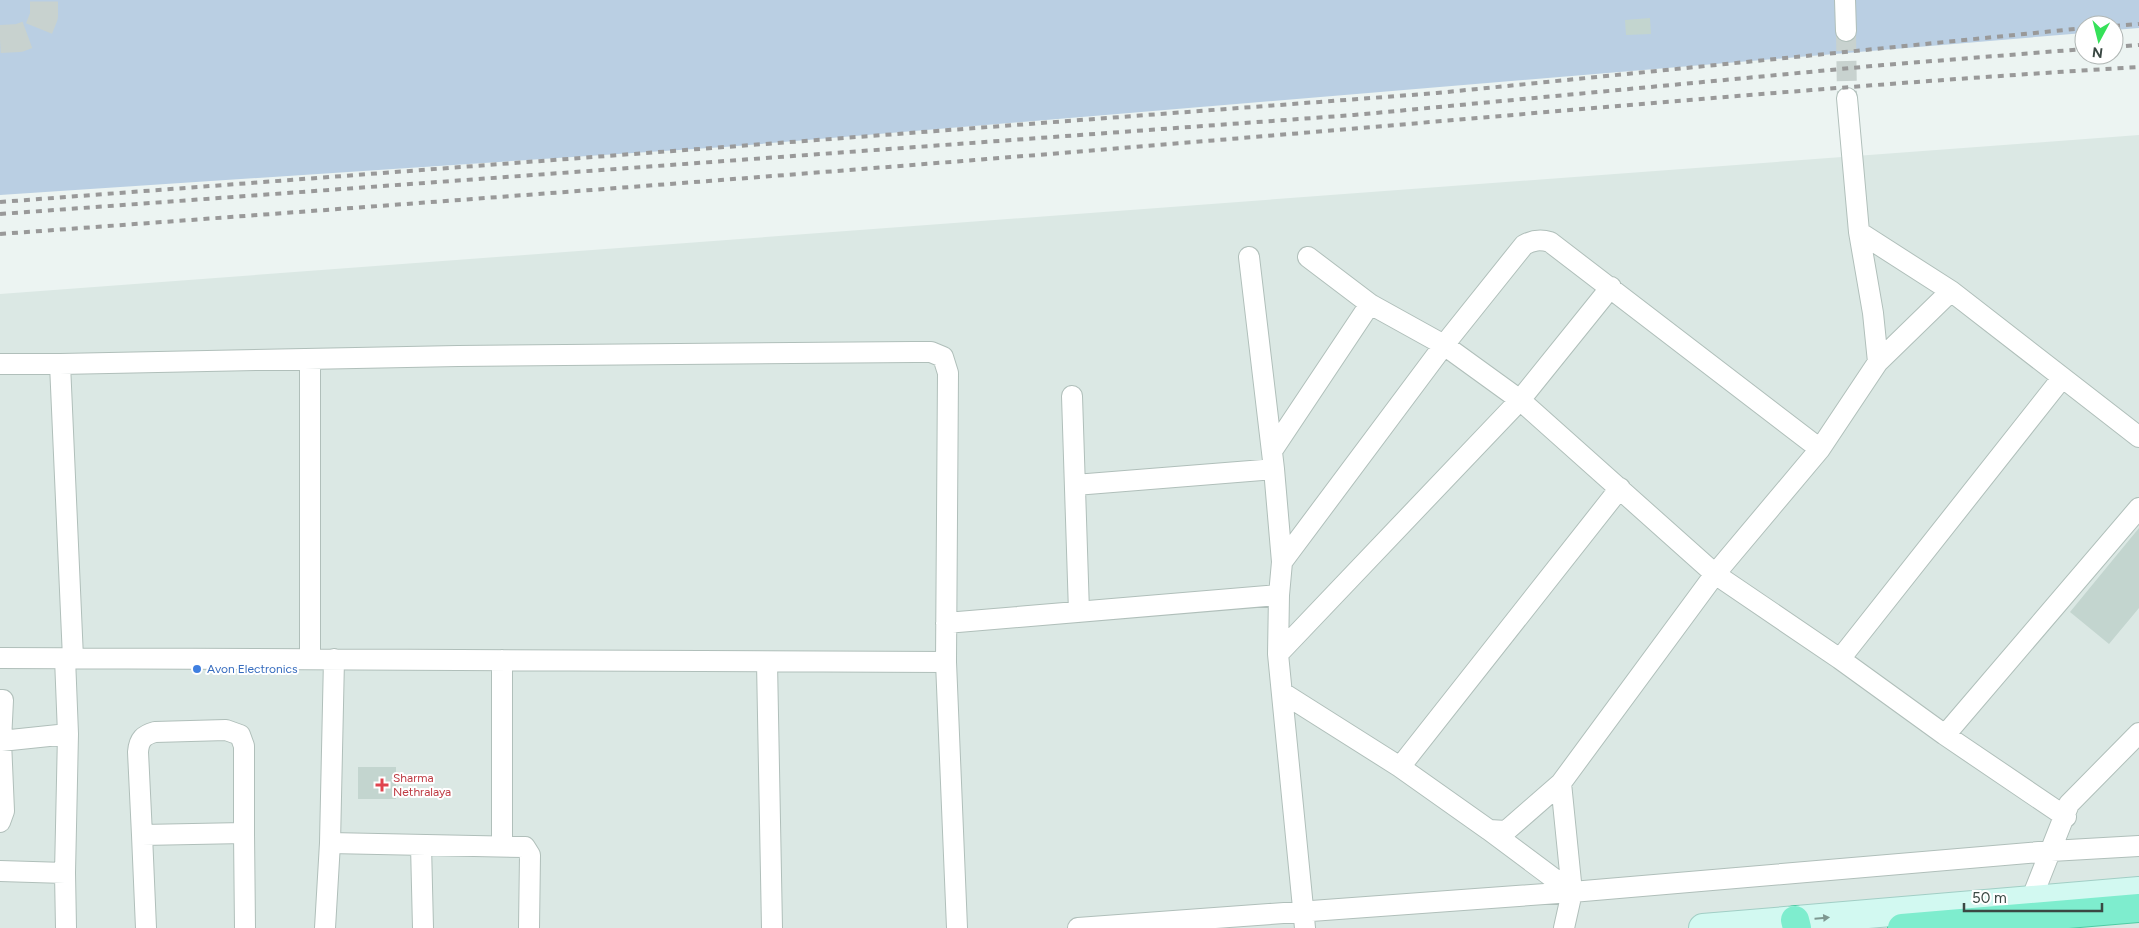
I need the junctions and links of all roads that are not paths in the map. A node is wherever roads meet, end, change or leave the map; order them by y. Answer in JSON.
{"nodes":[{"id":1,"x":1845,"y":0,"type":"edge"},
{"id":2,"x":1846,"y":31,"type":"tunnel mouth"},
{"id":3,"x":1847,"y":98,"type":"tunnel mouth"},
{"id":4,"x":1859,"y":232,"type":"junction"},
{"id":5,"x":1248,"y":257,"type":"dead end"},
{"id":6,"x":1308,"y":257,"type":"dead end"},
{"id":7,"x":1610,"y":287,"type":"junction"},
{"id":8,"x":1951,"y":291,"type":"junction"},
{"id":9,"x":1370,"y":304,"type":"junction"},
{"id":10,"x":1444,"y":345,"type":"junction"},
{"id":11,"x":310,"y":359,"type":"junction"},
{"id":12,"x":1878,"y":362,"type":"junction"},
{"id":13,"x":0,"y":364,"type":"edge"},
{"id":14,"x":60,"y":364,"type":"junction"},
{"id":15,"x":2062,"y":378,"type":"junction"},
{"id":16,"x":1072,"y":396,"type":"dead end"},
{"id":17,"x":1520,"y":400,"type":"junction"},
{"id":18,"x":2139,"y":437,"type":"edge"},
{"id":19,"x":1820,"y":450,"type":"junction"},
{"id":20,"x":1273,"y":460,"type":"junction"},
{"id":21,"x":1075,"y":485,"type":"junction"},
{"id":22,"x":1620,"y":488,"type":"junction"},
{"id":23,"x":2139,"y":508,"type":"edge"},
{"id":24,"x":1282,"y":562,"type":"junction"},
{"id":25,"x":1715,"y":574,"type":"junction"},
{"id":26,"x":1279,"y":595,"type":"junction"},
{"id":27,"x":1080,"y":612,"type":"junction"},
{"id":28,"x":946,"y":624,"type":"junction"},
{"id":29,"x":1278,"y":654,"type":"junction"},
{"id":30,"x":0,"y":658,"type":"edge"},
{"id":31,"x":69,"y":658,"type":"junction"},
{"id":32,"x":310,"y":659,"type":"junction"},
{"id":33,"x":1840,"y":659,"type":"junction"},
{"id":34,"x":334,"y":660,"type":"junction"},
{"id":35,"x":502,"y":660,"type":"junction"},
{"id":36,"x":767,"y":662,"type":"junction"},
{"id":37,"x":946,"y":662,"type":"junction"},
{"id":38,"x":1282,"y":694,"type":"junction"},
{"id":39,"x":0,"y":700,"type":"edge"},
{"id":40,"x":2139,"y":733,"type":"edge"},
{"id":41,"x":68,"y":734,"type":"junction"},
{"id":42,"x":1945,"y":735,"type":"junction"},
{"id":43,"x":1,"y":741,"type":"junction"},
{"id":44,"x":1400,"y":768,"type":"junction"},
{"id":45,"x":1561,"y":783,"type":"junction"},
{"id":46,"x":2066,"y":817,"type":"junction"},
{"id":47,"x":0,"y":822,"type":"edge"},
{"id":48,"x":1489,"y":830,"type":"junction"},
{"id":49,"x":244,"y":833,"type":"junction"},
{"id":50,"x":142,"y":835,"type":"junction"},
{"id":51,"x":330,"y":843,"type":"junction"},
{"id":52,"x":421,"y":845,"type":"junction"},
{"id":53,"x":502,"y":846,"type":"junction"},
{"id":54,"x":2139,"y":846,"type":"edge"},
{"id":55,"x":2051,"y":851,"type":"junction"},
{"id":56,"x":0,"y":871,"type":"edge"},
{"id":57,"x":64,"y":872,"type":"junction"},
{"id":58,"x":2139,"y":891,"type":"edge"},
{"id":59,"x":1572,"y":892,"type":"junction"},
{"id":60,"x":2031,"y":900,"type":"junction"},
{"id":61,"x":2139,"y":908,"type":"edge"},
{"id":62,"x":1304,"y":919,"type":"edge"},
{"id":63,"x":1796,"y":924,"type":"edge"},
{"id":64,"x":66,"y":928,"type":"edge"},
{"id":65,"x":146,"y":928,"type":"edge"},
{"id":66,"x":245,"y":928,"type":"edge"},
{"id":67,"x":326,"y":928,"type":"edge"},
{"id":68,"x":423,"y":928,"type":"edge"},
{"id":69,"x":529,"y":928,"type":"edge"},
{"id":70,"x":772,"y":928,"type":"edge"},
{"id":71,"x":957,"y":928,"type":"edge"},
{"id":72,"x":1078,"y":928,"type":"edge"},
{"id":73,"x":1564,"y":928,"type":"edge"},
{"id":74,"x":1703,"y":928,"type":"edge"},
{"id":75,"x":1902,"y":928,"type":"edge"}],
"edges":[{"from":1,"to":2,"type":"street"},
{"from":3,"to":4,"type":"street"},
{"from":4,"to":8,"type":"street"},
{"from":4,"to":12,"type":"street"},
{"from":5,"to":20,"type":"street"},
{"from":6,"to":9,"type":"street"},
{"from":7,"to":10,"type":"street"},
{"from":7,"to":17,"type":"street"},
{"from":7,"to":19,"type":"street"},
{"from":8,"to":12,"type":"street"},
{"from":8,"to":15,"type":"street"},
{"from":9,"to":10,"type":"street"},
{"from":9,"to":20,"type":"street"},
{"from":10,"to":17,"type":"street"},
{"from":10,"to":24,"type":"street"},
{"from":11,"to":14,"type":"street"},
{"from":11,"to":28,"type":"street"},
{"from":11,"to":32,"type":"street"},
{"from":12,"to":19,"type":"street"},
{"from":13,"to":14,"type":"street"},
{"from":14,"to":31,"type":"street"},
{"from":15,"to":18,"type":"street"},
{"from":15,"to":33,"type":"street"},
{"from":16,"to":21,"type":"street"},
{"from":17,"to":22,"type":"street"},
{"from":17,"to":29,"type":"street"},
{"from":19,"to":25,"type":"street"},
{"from":20,"to":21,"type":"street"},
{"from":20,"to":24,"type":"street"},
{"from":21,"to":27,"type":"street"},
{"from":22,"to":25,"type":"street"},
{"from":22,"to":44,"type":"street"},
{"from":23,"to":42,"type":"street"},
{"from":24,"to":26,"type":"street"},
{"from":25,"to":33,"type":"street"},
{"from":25,"to":45,"type":"street"},
{"from":26,"to":27,"type":"street"},
{"from":26,"to":29,"type":"street"},
{"from":27,"to":28,"type":"street"},
{"from":28,"to":37,"type":"street"},
{"from":29,"to":38,"type":"street"},
{"from":30,"to":31,"type":"street"},
{"from":31,"to":32,"type":"street"},
{"from":31,"to":41,"type":"street"},
{"from":32,"to":34,"type":"street"},
{"from":33,"to":42,"type":"street"},
{"from":34,"to":35,"type":"street"},
{"from":34,"to":51,"type":"street"},
{"from":35,"to":36,"type":"street"},
{"from":35,"to":53,"type":"street"},
{"from":36,"to":37,"type":"street"},
{"from":36,"to":70,"type":"street"},
{"from":37,"to":71,"type":"street"},
{"from":38,"to":44,"type":"street"},
{"from":38,"to":62,"type":"street"},
{"from":39,"to":43,"type":"street"},
{"from":40,"to":46,"type":"street"},
{"from":41,"to":43,"type":"street"},
{"from":41,"to":57,"type":"street"},
{"from":42,"to":46,"type":"street"},
{"from":43,"to":47,"type":"street"},
{"from":44,"to":48,"type":"street"},
{"from":45,"to":48,"type":"street"},
{"from":45,"to":59,"type":"street"},
{"from":46,"to":55,"type":"street"},
{"from":48,"to":59,"type":"street"},
{"from":49,"to":50,"type":"street"},
{"from":49,"to":50,"type":"street"},
{"from":49,"to":66,"type":"street"},
{"from":50,"to":65,"type":"street"},
{"from":51,"to":52,"type":"street"},
{"from":51,"to":67,"type":"street"},
{"from":52,"to":53,"type":"street"},
{"from":52,"to":68,"type":"street"},
{"from":53,"to":69,"type":"street"},
{"from":54,"to":55,"type":"street"},
{"from":55,"to":59,"type":"street"},
{"from":55,"to":60,"type":"street"},
{"from":56,"to":57,"type":"street"},
{"from":57,"to":64,"type":"street"},
{"from":58,"to":60,"type":"street"},
{"from":59,"to":62,"type":"street"},
{"from":59,"to":73,"type":"street"},
{"from":63,"to":60,"type":"street","one_way":true},
{"from":61,"to":75,"type":"highway"},
{"from":62,"to":72,"type":"street"},
{"from":63,"to":74,"type":"street"}]}
